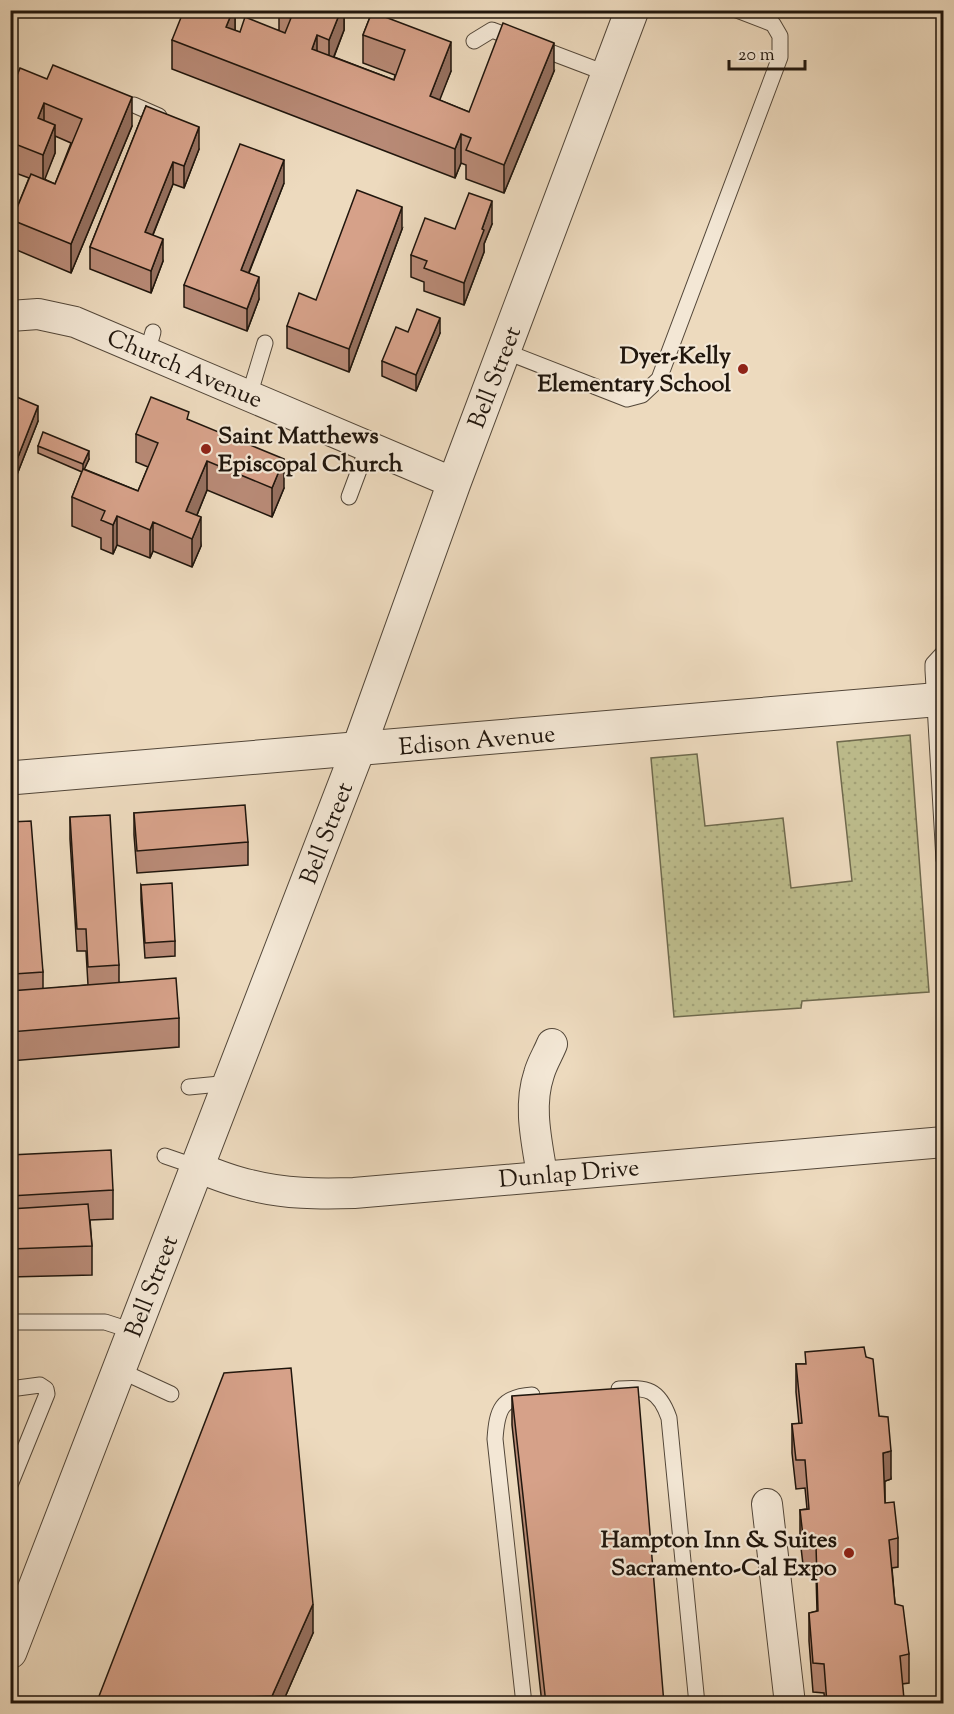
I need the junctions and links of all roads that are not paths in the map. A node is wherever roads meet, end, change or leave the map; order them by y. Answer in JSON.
{"nodes":[{"id":1,"x":737,"y":10,"type":"edge"},
{"id":2,"x":629,"y":11,"type":"edge"},
{"id":3,"x":474,"y":41,"type":"dead end"},
{"id":4,"x":608,"y":74,"type":"junction"},
{"id":5,"x":134,"y":105,"type":"dead end"},
{"id":6,"x":159,"y":116,"type":"edge"},
{"id":7,"x":10,"y":316,"type":"edge"},
{"id":8,"x":265,"y":343,"type":"dead end"},
{"id":9,"x":504,"y":351,"type":"junction"},
{"id":10,"x":249,"y":396,"type":"junction"},
{"id":11,"x":368,"y":446,"type":"junction"},
{"id":12,"x":454,"y":483,"type":"junction"},
{"id":13,"x":349,"y":497,"type":"dead end"},
{"id":14,"x":944,"y":652,"type":"edge"},
{"id":15,"x":938,"y":700,"type":"edge"},
{"id":16,"x":358,"y":750,"type":"junction"},
{"id":17,"x":10,"y":778,"type":"edge"},
{"id":18,"x":944,"y":860,"type":"edge"},
{"id":19,"x":552,"y":1044,"type":"dead end"},
{"id":20,"x":230,"y":1083,"type":"junction"},
{"id":21,"x":189,"y":1087,"type":"dead end"},
{"id":22,"x":944,"y":1142,"type":"edge"},
{"id":23,"x":165,"y":1156,"type":"dead end"},
{"id":24,"x":197,"y":1167,"type":"junction"},
{"id":25,"x":542,"y":1175,"type":"junction"},
{"id":26,"x":10,"y":1322,"type":"edge"},
{"id":27,"x":134,"y":1331,"type":"junction"},
{"id":28,"x":119,"y":1370,"type":"junction"},
{"id":29,"x":10,"y":1389,"type":"edge"},
{"id":30,"x":609,"y":1390,"type":"edge"},
{"id":31,"x":171,"y":1394,"type":"dead end"},
{"id":32,"x":550,"y":1394,"type":"edge"},
{"id":33,"x":12,"y":1477,"type":"edge"},
{"id":34,"x":767,"y":1504,"type":"dead end"},
{"id":35,"x":10,"y":1652,"type":"edge"},
{"id":36,"x":524,"y":1704,"type":"edge"},
{"id":37,"x":697,"y":1704,"type":"edge"},
{"id":38,"x":790,"y":1704,"type":"edge"}],
"edges":[{"from":1,"to":9,"type":"lane"},
{"from":2,"to":4,"type":"street","name":"Bell Street"},
{"from":3,"to":4,"type":"lane"},
{"from":4,"to":9,"type":"street","name":"Bell Street"},
{"from":5,"to":6,"type":"lane"},
{"from":7,"to":10,"type":"street","name":"Church Avenue"},
{"from":8,"to":10,"type":"lane"},
{"from":9,"to":12,"type":"street","name":"Bell Street"},
{"from":10,"to":11,"type":"street","name":"Church Avenue"},
{"from":11,"to":12,"type":"street","name":"Church Avenue"},
{"from":11,"to":13,"type":"lane"},
{"from":12,"to":16,"type":"street","name":"Bell Street"},
{"from":14,"to":15,"type":"lane"},
{"from":15,"to":16,"type":"street","name":"Edison Avenue"},
{"from":15,"to":18,"type":"lane"},
{"from":16,"to":17,"type":"street","name":"Edison Avenue"},
{"from":16,"to":20,"type":"street","name":"Bell Street"},
{"from":19,"to":25,"type":"street"},
{"from":20,"to":21,"type":"lane"},
{"from":20,"to":24,"type":"street","name":"Bell Street"},
{"from":22,"to":25,"type":"street","name":"Dunlap Drive"},
{"from":23,"to":24,"type":"lane"},
{"from":24,"to":25,"type":"street","name":"Dunlap Drive"},
{"from":24,"to":27,"type":"street","name":"Bell Street"},
{"from":26,"to":27,"type":"lane"},
{"from":27,"to":28,"type":"street","name":"Bell Street"},
{"from":28,"to":31,"type":"lane"},
{"from":28,"to":35,"type":"street","name":"Bell Street"},
{"from":29,"to":33,"type":"lane"},
{"from":30,"to":37,"type":"lane"},
{"from":32,"to":36,"type":"lane"},
{"from":34,"to":38,"type":"street"}]}
